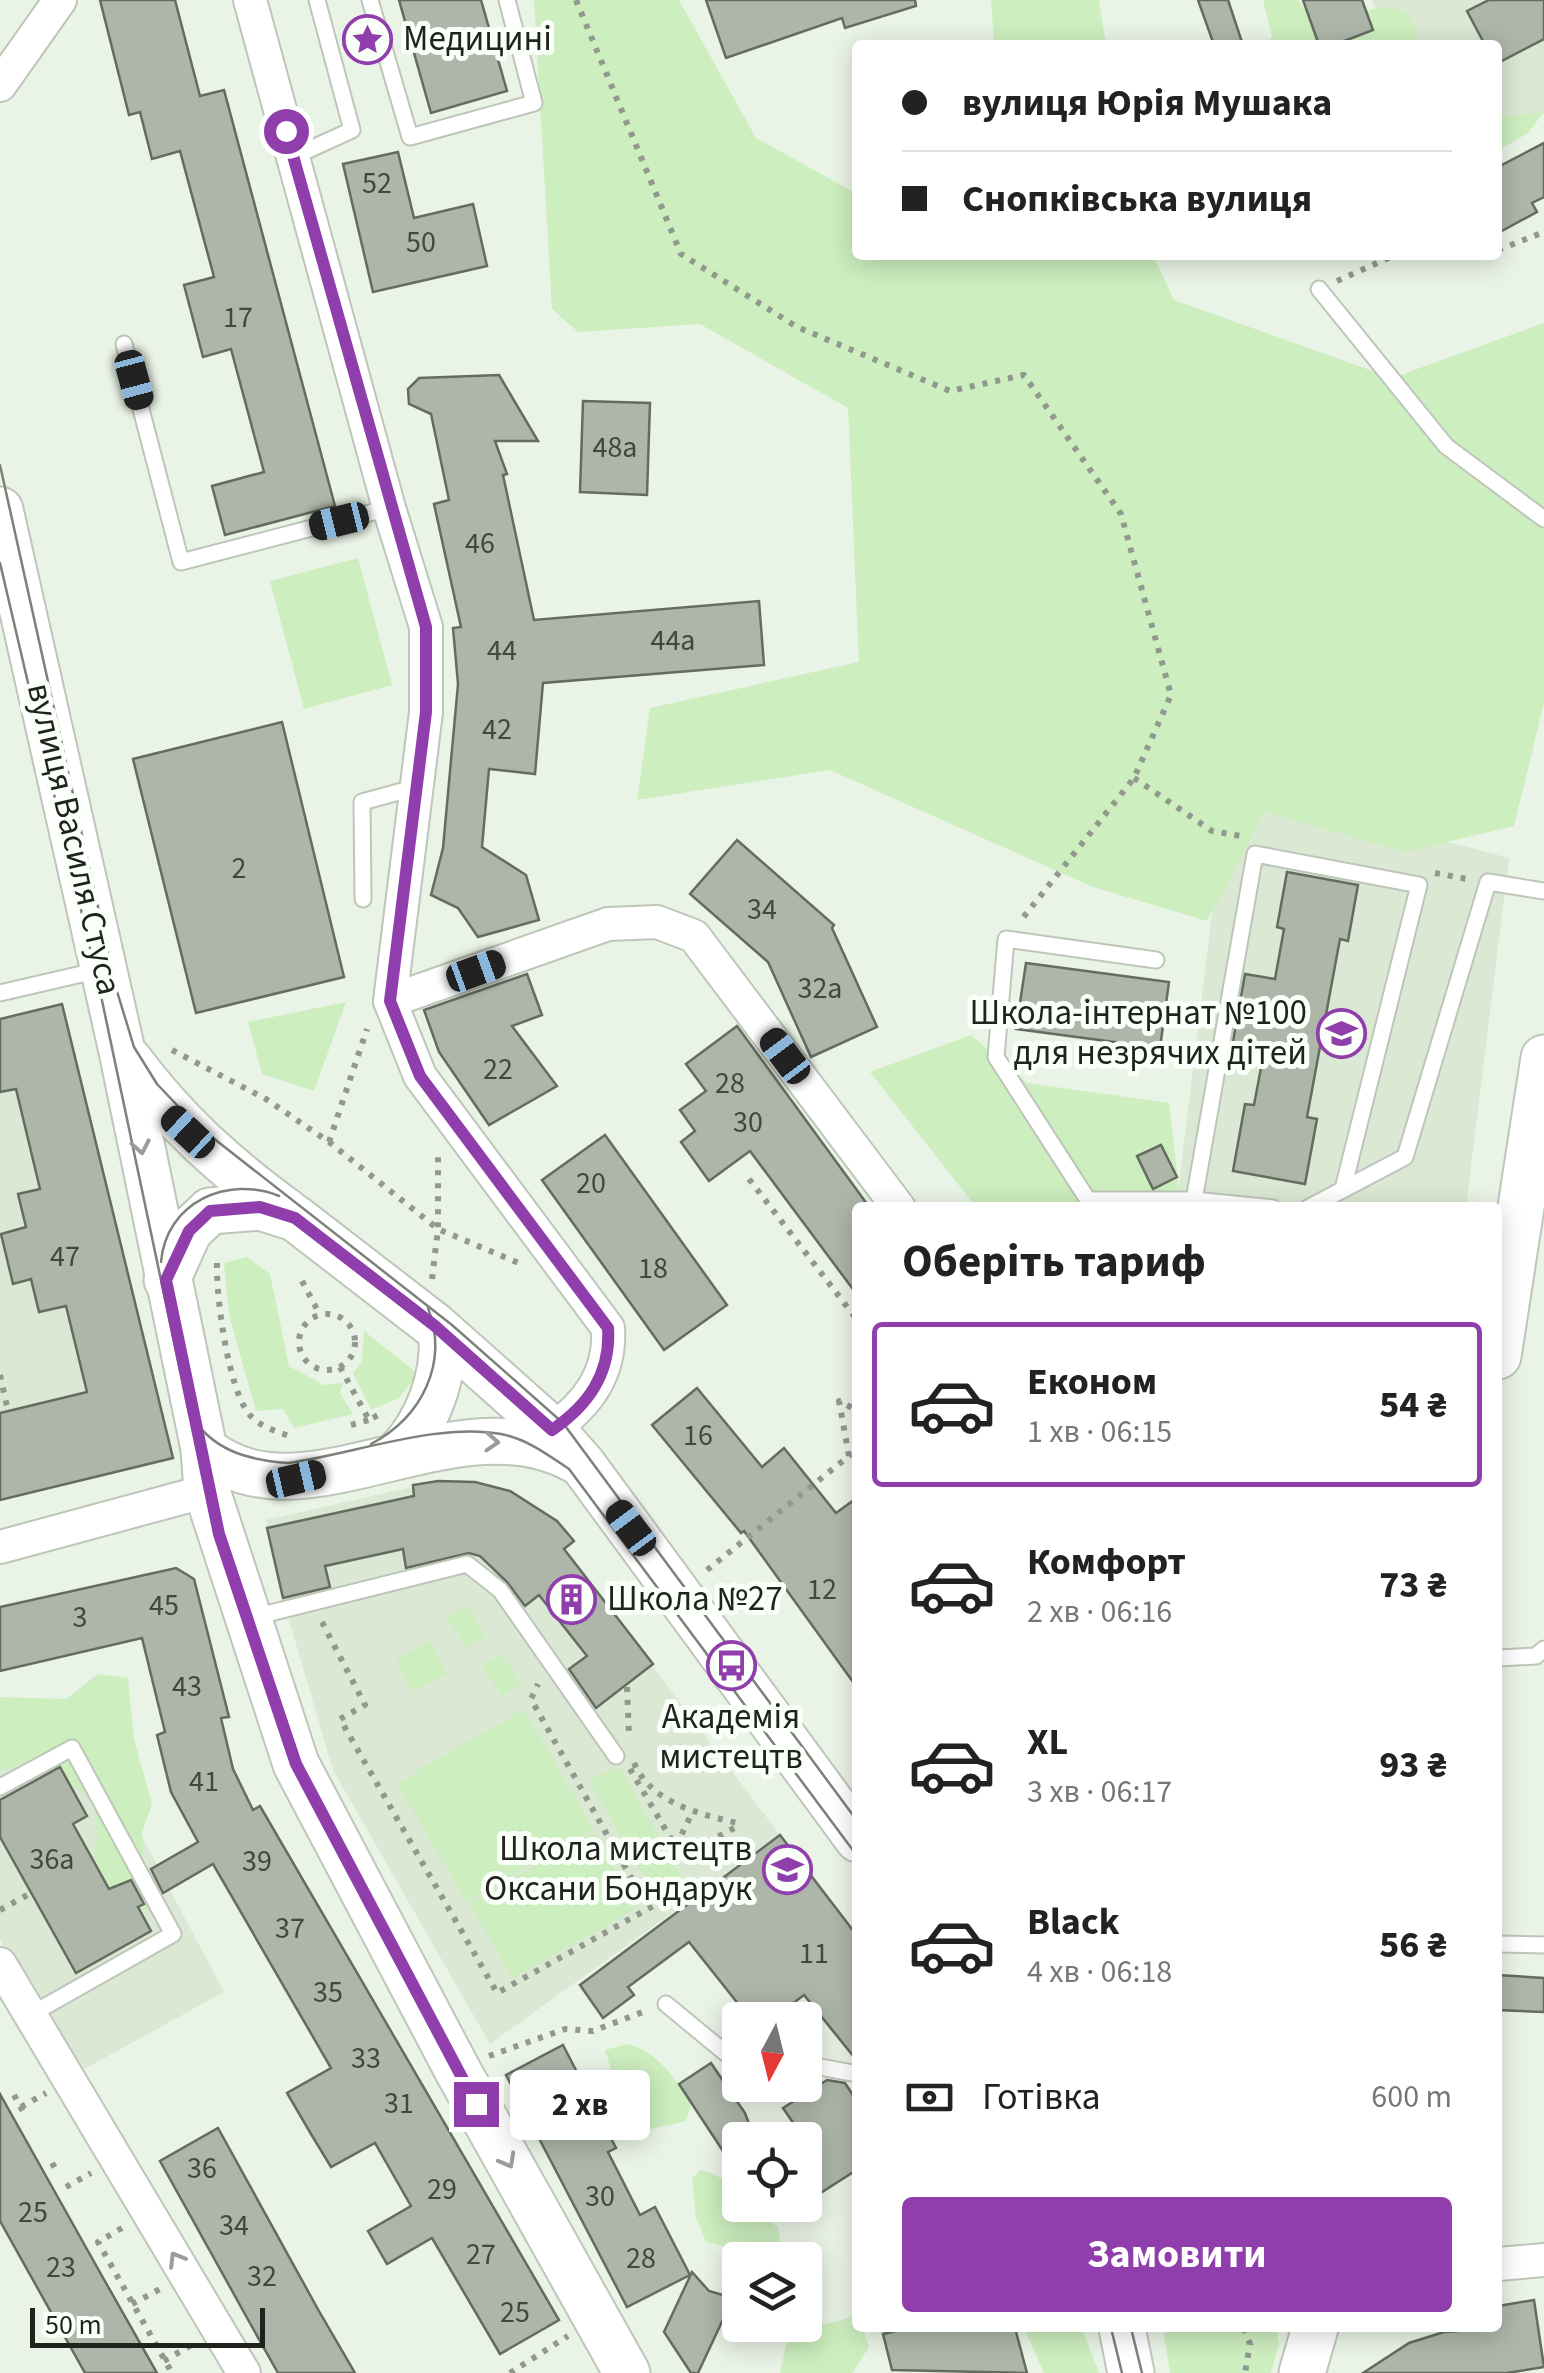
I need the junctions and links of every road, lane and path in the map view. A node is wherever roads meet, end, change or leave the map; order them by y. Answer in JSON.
{"nodes":[{"id":1,"x":60,"y":0,"type":"edge"},
{"id":2,"x":250,"y":0,"type":"edge"},
{"id":3,"x":317,"y":0,"type":"edge"},
{"id":4,"x":370,"y":0,"type":"edge"},
{"id":5,"x":506,"y":0,"type":"edge"},
{"id":6,"x":576,"y":0,"type":"edge"},
{"id":7,"x":0,"y":85,"type":"edge"},
{"id":8,"x":293,"y":157,"type":"junction"},
{"id":9,"x":1544,"y":232,"type":"edge"},
{"id":10,"x":1502,"y":248,"type":"edge"},
{"id":11,"x":1384,"y":260,"type":"edge"},
{"id":12,"x":1319,"y":289,"type":"joint"},
{"id":13,"x":124,"y":344,"type":"dead end"},
{"id":14,"x":389,"y":508,"type":"junction"},
{"id":15,"x":0,"y":510,"type":"edge"},
{"id":16,"x":1544,"y":519,"type":"edge"},
{"id":17,"x":416,"y":787,"type":"junction"},
{"id":18,"x":1544,"y":891,"type":"edge"},
{"id":19,"x":364,"y":899,"type":"dead end"},
{"id":20,"x":1006,"y":940,"type":"junction"},
{"id":21,"x":1156,"y":960,"type":"dead end"},
{"id":22,"x":103,"y":969,"type":"junction"},
{"id":23,"x":0,"y":993,"type":"edge"},
{"id":24,"x":380,"y":1010,"type":"junction"},
{"id":25,"x":169,"y":1049,"type":"dead end"},
{"id":26,"x":122,"y":1051,"type":"junction"},
{"id":27,"x":1544,"y":1058,"type":"edge"},
{"id":28,"x":328,"y":1142,"type":"junction"},
{"id":29,"x":749,"y":1179,"type":"dead end"},
{"id":30,"x":439,"y":1182,"type":"dead end"},
{"id":31,"x":1343,"y":1189,"type":"junction"},
{"id":32,"x":1194,"y":1200,"type":"junction"},
{"id":33,"x":894,"y":1202,"type":"edge"},
{"id":34,"x":1214,"y":1202,"type":"edge"},
{"id":35,"x":1319,"y":1202,"type":"edge"},
{"id":36,"x":295,"y":1218,"type":"junction"},
{"id":37,"x":438,"y":1229,"type":"junction"},
{"id":38,"x":217,"y":1254,"type":"dead end"},
{"id":39,"x":538,"y":1271,"type":"dead end"},
{"id":40,"x":166,"y":1280,"type":"junction"},
{"id":41,"x":432,"y":1280,"type":"dead end"},
{"id":42,"x":302,"y":1281,"type":"dead end"},
{"id":43,"x":852,"y":1313,"type":"edge"},
{"id":44,"x":320,"y":1315,"type":"junction"},
{"id":45,"x":1502,"y":1330,"type":"edge"},
{"id":46,"x":442,"y":1333,"type":"junction"},
{"id":47,"x":340,"y":1367,"type":"junction"},
{"id":48,"x":0,"y":1375,"type":"edge"},
{"id":49,"x":852,"y":1408,"type":"edge"},
{"id":50,"x":8,"y":1411,"type":"dead end"},
{"id":51,"x":369,"y":1420,"type":"junction"},
{"id":52,"x":336,"y":1429,"type":"dead end"},
{"id":53,"x":552,"y":1430,"type":"junction"},
{"id":54,"x":390,"y":1434,"type":"junction"},
{"id":55,"x":292,"y":1437,"type":"dead end"},
{"id":56,"x":583,"y":1465,"type":"junction"},
{"id":57,"x":206,"y":1470,"type":"junction"},
{"id":58,"x":0,"y":1547,"type":"edge"},
{"id":59,"x":702,"y":1574,"type":"dead end"},
{"id":60,"x":313,"y":1602,"type":"junction"},
{"id":61,"x":250,"y":1618,"type":"junction"},
{"id":62,"x":1544,"y":1649,"type":"edge"},
{"id":63,"x":1502,"y":1658,"type":"edge"},
{"id":64,"x":558,"y":1674,"type":"junction"},
{"id":65,"x":628,"y":1688,"type":"dead end"},
{"id":66,"x":616,"y":1756,"type":"joint"},
{"id":67,"x":0,"y":1787,"type":"edge"},
{"id":68,"x":693,"y":1811,"type":"junction"},
{"id":69,"x":852,"y":1832,"type":"edge"},
{"id":70,"x":675,"y":1846,"type":"junction"},
{"id":71,"x":31,"y":1893,"type":"dead end"},
{"id":72,"x":0,"y":1910,"type":"edge"},
{"id":73,"x":1502,"y":1944,"type":"edge"},
{"id":74,"x":1544,"y":1945,"type":"edge"},
{"id":75,"x":0,"y":1964,"type":"edge"},
{"id":76,"x":666,"y":2004,"type":"joint"},
{"id":77,"x":30,"y":2016,"type":"junction"},
{"id":78,"x":722,"y":2051,"type":"edge"},
{"id":79,"x":484,"y":2058,"type":"dead end"},
{"id":80,"x":822,"y":2068,"type":"edge"},
{"id":81,"x":852,"y":2073,"type":"edge"},
{"id":82,"x":14,"y":2095,"type":"dead end"},
{"id":83,"x":26,"y":2117,"type":"dead end"},
{"id":84,"x":52,"y":2163,"type":"dead end"},
{"id":85,"x":58,"y":2172,"type":"dead end"},
{"id":86,"x":98,"y":2242,"type":"dead end"},
{"id":87,"x":1541,"y":2260,"type":"edge"},
{"id":88,"x":1502,"y":2264,"type":"edge"},
{"id":89,"x":577,"y":2330,"type":"dead end"},
{"id":90,"x":1123,"y":2332,"type":"edge"},
{"id":91,"x":1246,"y":2332,"type":"edge"},
{"id":92,"x":1314,"y":2332,"type":"edge"},
{"id":93,"x":172,"y":2373,"type":"edge"},
{"id":94,"x":244,"y":2373,"type":"edge"},
{"id":95,"x":510,"y":2373,"type":"edge"},
{"id":96,"x":627,"y":2373,"type":"edge"},
{"id":97,"x":1132,"y":2373,"type":"edge"},
{"id":98,"x":1245,"y":2373,"type":"edge"},
{"id":99,"x":1302,"y":2373,"type":"edge"}],
"edges":[{"from":1,"to":7,"type":"street"},
{"from":2,"to":8,"type":"street"},
{"from":3,"to":8,"type":"lane"},
{"from":4,"to":5,"type":"lane"},
{"from":6,"to":20,"type":"path"},
{"from":8,"to":14,"type":"street"},
{"from":9,"to":10,"type":"path"},
{"from":11,"to":12,"type":"path"},
{"from":12,"to":16,"type":"lane"},
{"from":13,"to":14,"type":"lane"},
{"from":14,"to":17,"type":"street"},
{"from":15,"to":22,"type":"main road","name":"вулиця Василя Стуса"},
{"from":17,"to":19,"type":"lane"},
{"from":17,"to":24,"type":"street"},
{"from":18,"to":31,"type":"lane"},
{"from":20,"to":21,"type":"lane"},
{"from":20,"to":32,"type":"lane"},
{"from":22,"to":23,"type":"lane"},
{"from":22,"to":26,"type":"main road","name":"вулиця Василя Стуса"},
{"from":24,"to":28,"type":"path"},
{"from":24,"to":33,"type":"street"},
{"from":24,"to":53,"type":"street"},
{"from":25,"to":28,"type":"path"},
{"from":26,"to":36,"type":"main road"},
{"from":26,"to":40,"type":"main road","name":"вулиця Василя Стуса","one_way":true},
{"from":27,"to":45,"type":"main road"},
{"from":28,"to":37,"type":"path"},
{"from":29,"to":43,"type":"path"},
{"from":30,"to":37,"type":"path"},
{"from":31,"to":32,"type":"lane"},
{"from":31,"to":35,"type":"lane"},
{"from":32,"to":34,"type":"lane"},
{"from":36,"to":40,"type":"main road"},
{"from":36,"to":46,"type":"main road"},
{"from":37,"to":39,"type":"path"},
{"from":37,"to":41,"type":"path"},
{"from":38,"to":55,"type":"path"},
{"from":40,"to":57,"type":"main road","name":"вулиця Василя Стуса"},
{"from":42,"to":44,"type":"path"},
{"from":44,"to":47,"type":"path"},
{"from":44,"to":47,"type":"path"},
{"from":46,"to":53,"type":"main road"},
{"from":46,"to":54,"type":"main road"},
{"from":47,"to":51,"type":"path"},
{"from":48,"to":50,"type":"path"},
{"from":49,"to":59,"type":"path"},
{"from":51,"to":52,"type":"path"},
{"from":51,"to":54,"type":"path"},
{"from":53,"to":56,"type":"main road"},
{"from":54,"to":56,"type":"main road","one_way":true},
{"from":54,"to":57,"type":"main road"},
{"from":56,"to":69,"type":"main road"},
{"from":57,"to":58,"type":"street"},
{"from":57,"to":61,"type":"main road","name":"вулиця Василя Стуса"},
{"from":60,"to":61,"type":"lane"},
{"from":60,"to":64,"type":"lane"},
{"from":60,"to":64,"type":"path"},
{"from":61,"to":96,"type":"main road","name":"вулиця Василя Стуса","one_way":true},
{"from":62,"to":63,"type":"lane"},
{"from":64,"to":66,"type":"lane"},
{"from":65,"to":68,"type":"path"},
{"from":66,"to":70,"type":"path"},
{"from":67,"to":77,"type":"lane"},
{"from":68,"to":70,"type":"path"},
{"from":68,"to":70,"type":"path"},
{"from":71,"to":72,"type":"path"},
{"from":73,"to":74,"type":"lane"},
{"from":75,"to":77,"type":"street"},
{"from":76,"to":78,"type":"lane"},
{"from":76,"to":79,"type":"path"},
{"from":94,"to":77,"type":"street","one_way":true},
{"from":80,"to":81,"type":"lane"},
{"from":82,"to":83,"type":"path"},
{"from":84,"to":85,"type":"path"},
{"from":86,"to":93,"type":"path"},
{"from":87,"to":88,"type":"street"},
{"from":89,"to":95,"type":"path"},
{"from":90,"to":97,"type":"main road"},
{"from":91,"to":98,"type":"path"},
{"from":92,"to":99,"type":"main road"}]}
